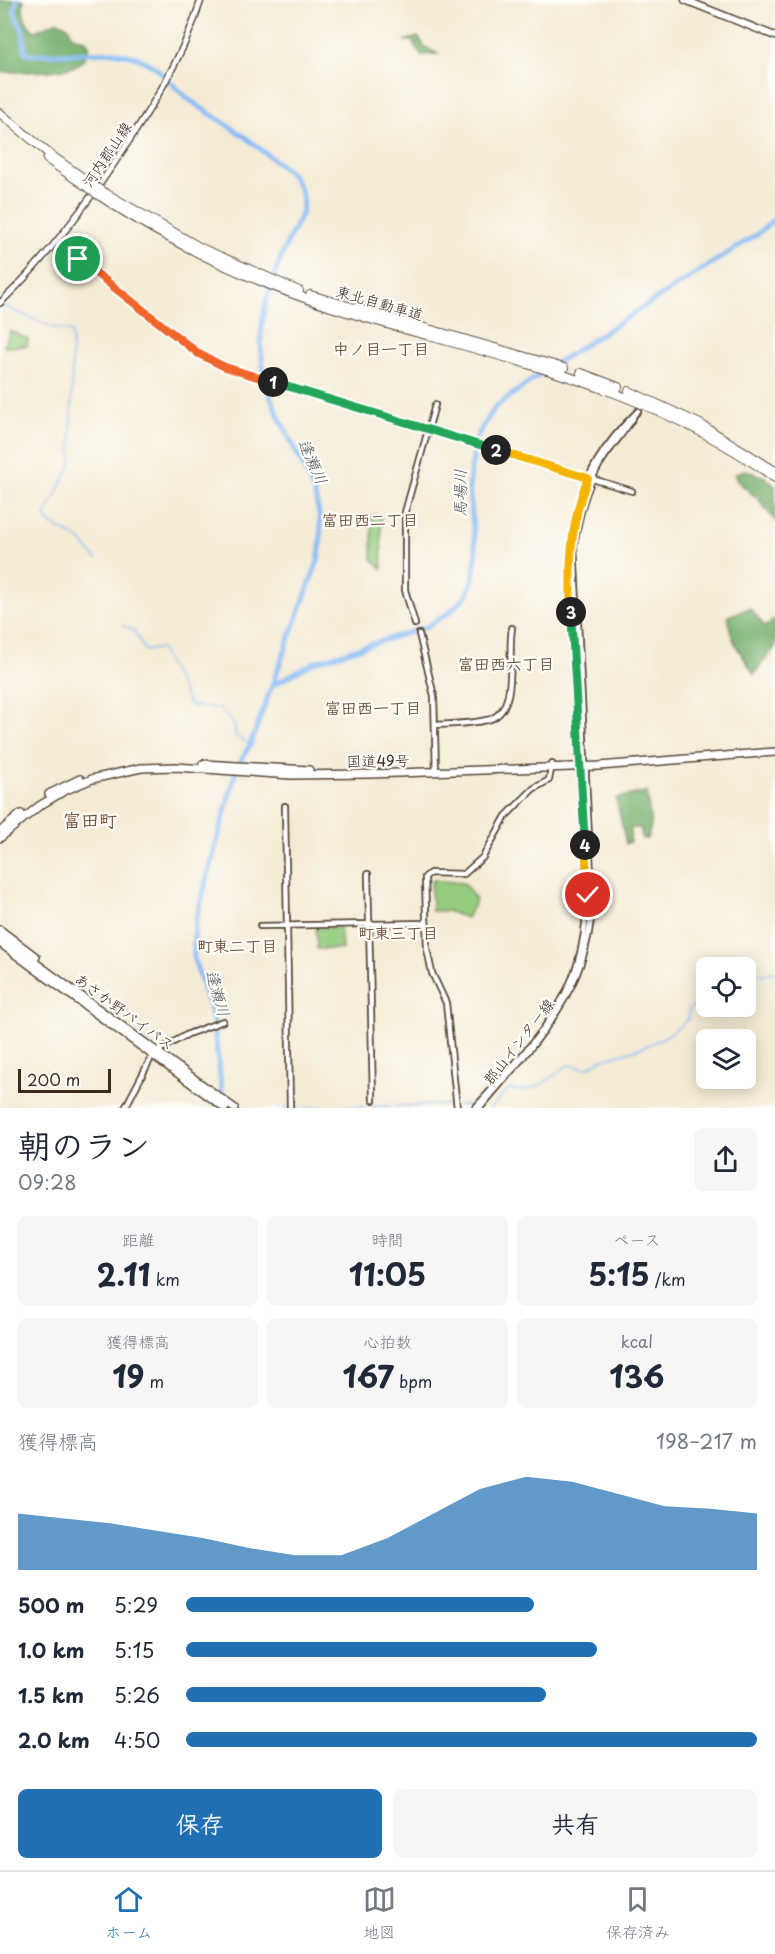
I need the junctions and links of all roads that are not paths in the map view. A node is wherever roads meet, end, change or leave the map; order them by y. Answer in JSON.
{"nodes":[{"id":1,"x":201,"y":0,"type":"edge"},
{"id":2,"x":685,"y":0,"type":"edge"},
{"id":3,"x":775,"y":36,"type":"edge"},
{"id":4,"x":0,"y":113,"type":"edge"},
{"id":5,"x":0,"y":120,"type":"edge"},
{"id":6,"x":95,"y":190,"type":"junction"},
{"id":7,"x":58,"y":243,"type":"junction"},
{"id":8,"x":0,"y":303,"type":"edge"},
{"id":9,"x":652,"y":403,"type":"junction"},
{"id":10,"x":435,"y":405,"type":"dead end"},
{"id":11,"x":428,"y":430,"type":"junction"},
{"id":12,"x":775,"y":471,"type":"edge"},
{"id":13,"x":590,"y":478,"type":"junction"},
{"id":14,"x":775,"y":478,"type":"edge"},
{"id":15,"x":632,"y":491,"type":"dead end"},
{"id":16,"x":415,"y":624,"type":"dead end"},
{"id":17,"x":512,"y":628,"type":"dead end"},
{"id":18,"x":419,"y":634,"type":"dead end"},
{"id":19,"x":435,"y":725,"type":"junction"},
{"id":20,"x":775,"y":748,"type":"edge"},
{"id":21,"x":775,"y":752,"type":"edge"},
{"id":22,"x":582,"y":764,"type":"junction"},
{"id":23,"x":552,"y":766,"type":"junction"},
{"id":24,"x":222,"y":768,"type":"junction"},
{"id":25,"x":436,"y":771,"type":"junction"},
{"id":26,"x":285,"y":806,"type":"dead end"},
{"id":27,"x":0,"y":832,"type":"edge"},
{"id":28,"x":0,"y":838,"type":"edge"},
{"id":29,"x":368,"y":874,"type":"dead end"},
{"id":30,"x":426,"y":923,"type":"junction"},
{"id":31,"x":369,"y":925,"type":"junction"},
{"id":32,"x":260,"y":926,"type":"dead end"},
{"id":33,"x":287,"y":926,"type":"junction"},
{"id":34,"x":0,"y":930,"type":"edge"},
{"id":35,"x":0,"y":937,"type":"edge"},
{"id":36,"x":0,"y":943,"type":"edge"},
{"id":37,"x":0,"y":948,"type":"edge"},
{"id":38,"x":70,"y":994,"type":"junction"},
{"id":39,"x":94,"y":1003,"type":"junction"},
{"id":40,"x":223,"y":1021,"type":"dead end"},
{"id":41,"x":162,"y":1048,"type":"dead end"},
{"id":42,"x":150,"y":1060,"type":"dead end"},
{"id":43,"x":214,"y":1097,"type":"junction"},
{"id":44,"x":373,"y":1100,"type":"dead end"},
{"id":45,"x":230,"y":1107,"type":"edge"},
{"id":46,"x":125,"y":1108,"type":"edge"},
{"id":47,"x":290,"y":1108,"type":"edge"},
{"id":48,"x":457,"y":1108,"type":"edge"},
{"id":49,"x":475,"y":1108,"type":"edge"},
{"id":50,"x":480,"y":1108,"type":"edge"}],
"edges":[{"from":1,"to":7,"type":"main road","name":"河内郡山線"},
{"from":2,"to":3,"type":"main road"},
{"from":4,"to":6,"type":"highway","name":"東北自動車道"},
{"from":5,"to":6,"type":"highway","name":"東北自動車道"},
{"from":6,"to":9,"type":"highway","name":"東北自動車道"},
{"from":7,"to":8,"type":"main road","name":"河内郡山線"},
{"from":7,"to":11,"type":"street"},
{"from":9,"to":12,"type":"highway","name":"東北自動車道"},
{"from":9,"to":14,"type":"highway","name":"東北自動車道"},
{"from":10,"to":11,"type":"street"},
{"from":11,"to":13,"type":"street"},
{"from":11,"to":16,"type":"street"},
{"from":13,"to":13,"type":"street"},
{"from":13,"to":15,"type":"street"},
{"from":13,"to":22,"type":"street"},
{"from":17,"to":19,"type":"street"},
{"from":18,"to":19,"type":"street"},
{"from":19,"to":25,"type":"street"},
{"from":20,"to":22,"type":"highway","name":"国道49号"},
{"from":21,"to":22,"type":"highway","name":"国道49号"},
{"from":22,"to":23,"type":"highway","name":"国道49号"},
{"from":22,"to":49,"type":"street"},
{"from":22,"to":50,"type":"street","name":"郡山インター線"},
{"from":23,"to":25,"type":"highway","name":"国道49号"},
{"from":23,"to":30,"type":"street"},
{"from":24,"to":25,"type":"highway","name":"国道49号"},
{"from":24,"to":27,"type":"highway","name":"国道49号"},
{"from":24,"to":28,"type":"highway","name":"国道49号"},
{"from":26,"to":33,"type":"street"},
{"from":29,"to":31,"type":"street"},
{"from":30,"to":31,"type":"street"},
{"from":30,"to":48,"type":"street"},
{"from":31,"to":33,"type":"street"},
{"from":31,"to":44,"type":"street"},
{"from":32,"to":33,"type":"street"},
{"from":33,"to":47,"type":"street"},
{"from":34,"to":39,"type":"highway"},
{"from":35,"to":39,"type":"highway","name":"あさか野バイパス"},
{"from":36,"to":38,"type":"highway","name":"あさか野バイパス"},
{"from":37,"to":38,"type":"highway"},
{"from":38,"to":43,"type":"highway","name":"あさか野バイパス"},
{"from":39,"to":43,"type":"highway","name":"あさか野バイパス"},
{"from":40,"to":41,"type":"street"},
{"from":42,"to":46,"type":"street"},
{"from":43,"to":45,"type":"highway","name":"あさか野バイパス"}]}
